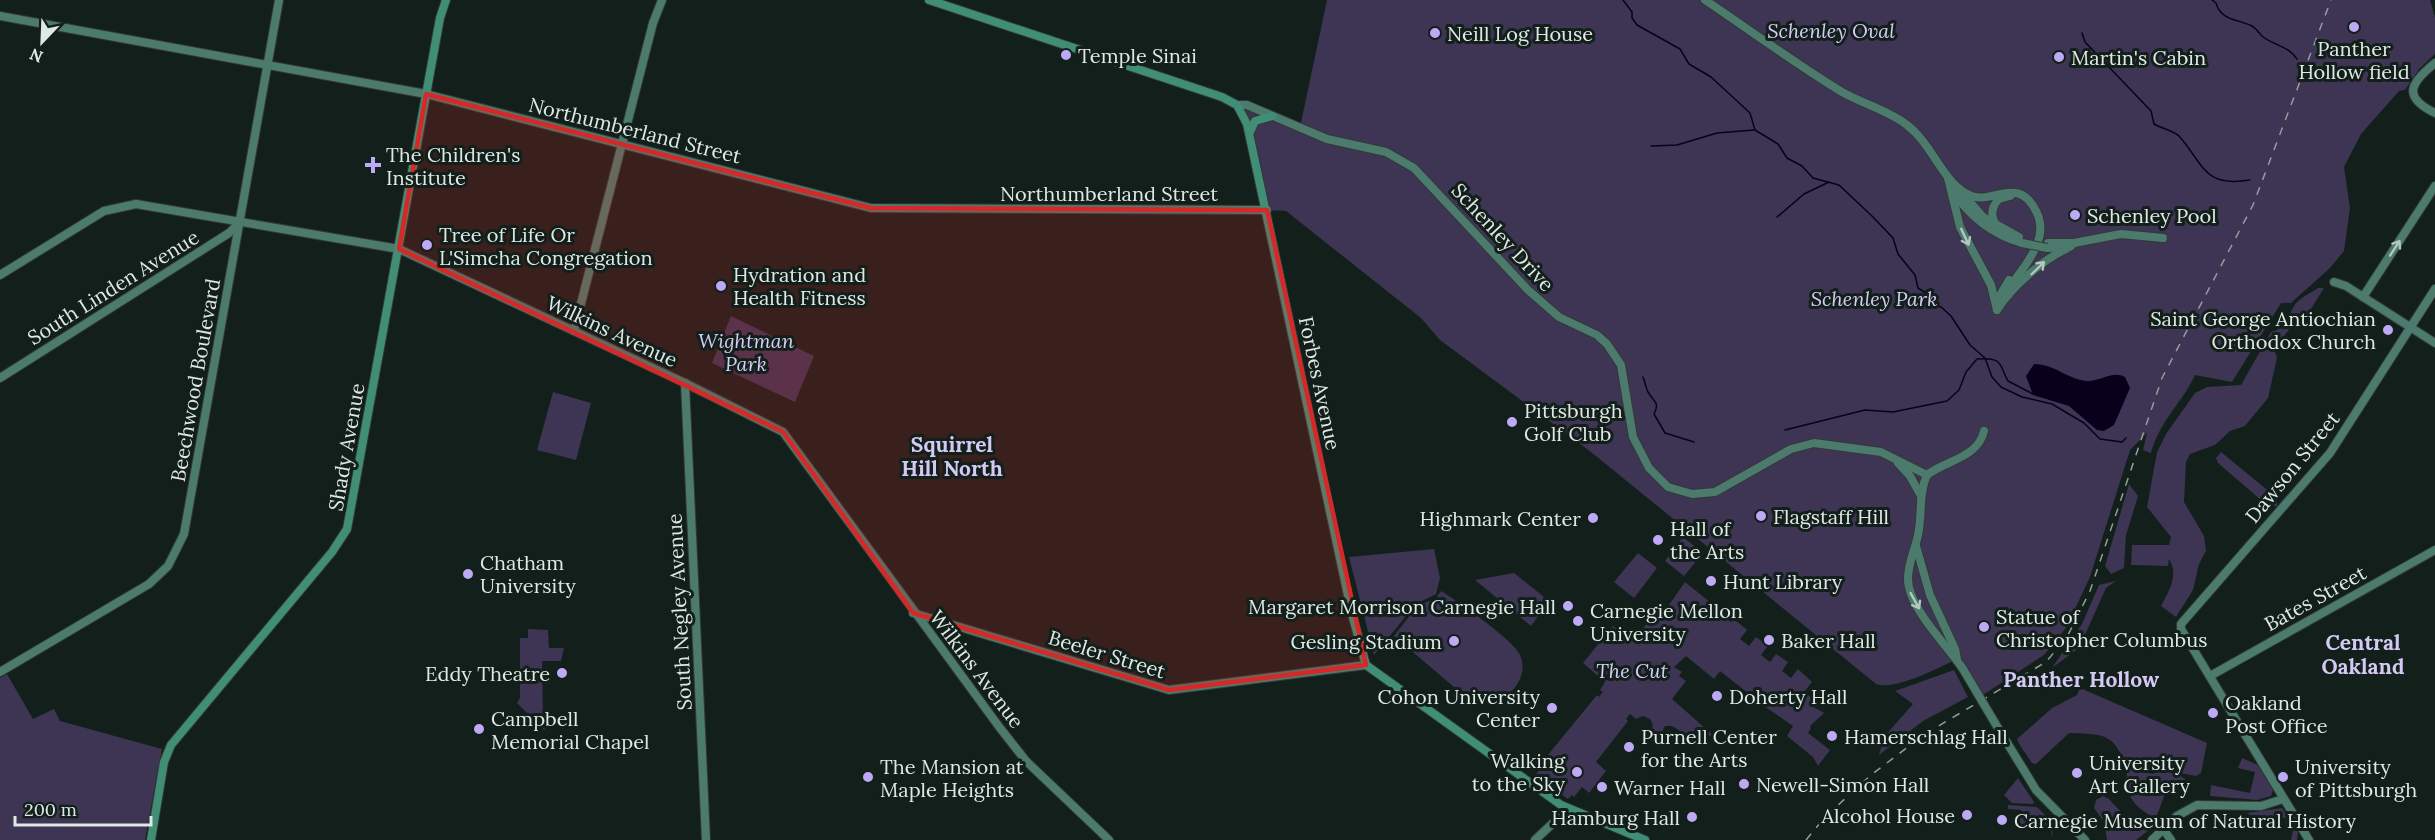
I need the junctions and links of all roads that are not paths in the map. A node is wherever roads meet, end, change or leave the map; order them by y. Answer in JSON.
{"nodes":[{"id":1,"x":279,"y":0,"type":"edge"},
{"id":2,"x":446,"y":0,"type":"edge"},
{"id":3,"x":662,"y":0,"type":"edge"},
{"id":4,"x":928,"y":0,"type":"edge"},
{"id":5,"x":1706,"y":0,"type":"edge"},
{"id":6,"x":0,"y":16,"type":"edge"},
{"id":7,"x":2435,"y":63,"type":"edge"},
{"id":8,"x":268,"y":64,"type":"junction"},
{"id":9,"x":426,"y":94,"type":"junction"},
{"id":10,"x":1237,"y":105,"type":"junction"},
{"id":11,"x":2435,"y":113,"type":"edge"},
{"id":12,"x":1272,"y":116,"type":"junction"},
{"id":13,"x":1250,"y":136,"type":"junction"},
{"id":14,"x":622,"y":144,"type":"junction"},
{"id":15,"x":1951,"y":181,"type":"junction"},
{"id":16,"x":2435,"y":186,"type":"edge"},
{"id":17,"x":1267,"y":210,"type":"junction"},
{"id":18,"x":241,"y":221,"type":"junction"},
{"id":19,"x":1999,"y":228,"type":"junction"},
{"id":20,"x":2163,"y":238,"type":"dead end"},
{"id":21,"x":2023,"y":241,"type":"junction"},
{"id":22,"x":2072,"y":245,"type":"junction"},
{"id":23,"x":399,"y":249,"type":"junction"},
{"id":24,"x":0,"y":275,"type":"edge"},
{"id":25,"x":2334,"y":282,"type":"dead end"},
{"id":26,"x":1991,"y":285,"type":"junction"},
{"id":27,"x":2435,"y":289,"type":"edge"},
{"id":28,"x":2006,"y":292,"type":"junction"},
{"id":29,"x":2363,"y":297,"type":"junction"},
{"id":30,"x":2410,"y":327,"type":"junction"},
{"id":31,"x":574,"y":331,"type":"junction"},
{"id":32,"x":2435,"y":343,"type":"edge"},
{"id":33,"x":0,"y":378,"type":"edge"},
{"id":34,"x":686,"y":383,"type":"junction"},
{"id":35,"x":1984,"y":431,"type":"dead end"},
{"id":36,"x":1893,"y":458,"type":"junction"},
{"id":37,"x":1927,"y":475,"type":"junction"},
{"id":38,"x":1921,"y":496,"type":"junction"},
{"id":39,"x":1916,"y":546,"type":"junction"},
{"id":40,"x":2435,"y":550,"type":"edge"},
{"id":41,"x":914,"y":613,"type":"junction"},
{"id":42,"x":1957,"y":659,"type":"junction"},
{"id":43,"x":1366,"y":665,"type":"junction"},
{"id":44,"x":0,"y":672,"type":"edge"},
{"id":45,"x":2210,"y":676,"type":"junction"},
{"id":46,"x":2283,"y":799,"type":"junction"},
{"id":47,"x":1568,"y":809,"type":"junction"},
{"id":48,"x":2164,"y":830,"type":"junction"},
{"id":49,"x":151,"y":840,"type":"edge"},
{"id":50,"x":706,"y":840,"type":"edge"},
{"id":51,"x":1109,"y":840,"type":"edge"},
{"id":52,"x":1535,"y":840,"type":"edge"},
{"id":53,"x":1645,"y":840,"type":"edge"},
{"id":54,"x":2085,"y":840,"type":"edge"},
{"id":55,"x":2152,"y":840,"type":"edge"},
{"id":56,"x":2171,"y":840,"type":"edge"},
{"id":57,"x":2308,"y":840,"type":"edge"}],
"edges":[{"from":1,"to":8,"type":"street","name":"Beechwood Boulevard"},
{"from":2,"to":9,"type":"main road","name":"Shady Avenue"},
{"from":3,"to":14,"type":"street"},
{"from":4,"to":10,"type":"main road"},
{"from":5,"to":15,"type":"street"},
{"from":6,"to":8,"type":"street","name":"Northumberland Street"},
{"from":7,"to":11,"type":"street"},
{"from":8,"to":9,"type":"street","name":"Northumberland Street"},
{"from":8,"to":18,"type":"street","name":"Beechwood Boulevard"},
{"from":9,"to":14,"type":"street","name":"Northumberland Street"},
{"from":9,"to":23,"type":"main road","name":"Shady Avenue"},
{"from":10,"to":12,"type":"street","name":"Schenley Drive"},
{"from":10,"to":13,"type":"main road","name":"Forbes Avenue"},
{"from":12,"to":13,"type":"main road"},
{"from":12,"to":36,"type":"street","name":"Schenley Drive"},
{"from":13,"to":17,"type":"main road","name":"Forbes Avenue"},
{"from":14,"to":17,"type":"street","name":"Northumberland Street"},
{"from":14,"to":31,"type":"street"},
{"from":15,"to":19,"type":"street"},
{"from":15,"to":21,"type":"street"},
{"from":15,"to":26,"type":"street","one_way":true},
{"from":15,"to":28,"type":"street"},
{"from":29,"to":16,"type":"street","one_way":true},
{"from":17,"to":43,"type":"main road","name":"Forbes Avenue"},
{"from":18,"to":23,"type":"street","name":"Wilkins Avenue"},
{"from":18,"to":24,"type":"street","name":"Wilkins Avenue"},
{"from":18,"to":33,"type":"street","name":"South Linden Avenue"},
{"from":18,"to":44,"type":"street","name":"Beechwood Boulevard"},
{"from":19,"to":21,"type":"street"},
{"from":19,"to":28,"type":"street"},
{"from":20,"to":22,"type":"street"},
{"from":21,"to":22,"type":"street"},
{"from":28,"to":22,"type":"street","one_way":true},
{"from":23,"to":31,"type":"street","name":"Wilkins Avenue"},
{"from":23,"to":49,"type":"main road","name":"Shady Avenue"},
{"from":25,"to":29,"type":"street"},
{"from":26,"to":28,"type":"street"},
{"from":26,"to":28,"type":"street"},
{"from":27,"to":30,"type":"street","name":"Dawson Street"},
{"from":29,"to":30,"type":"street"},
{"from":30,"to":32,"type":"street"},
{"from":30,"to":45,"type":"street","name":"Dawson Street"},
{"from":31,"to":34,"type":"street","name":"Wilkins Avenue"},
{"from":34,"to":41,"type":"street","name":"Wilkins Avenue"},
{"from":34,"to":50,"type":"street","name":"South Negley Avenue"},
{"from":35,"to":37,"type":"street"},
{"from":36,"to":37,"type":"street","name":"Schenley Drive"},
{"from":36,"to":38,"type":"street"},
{"from":37,"to":38,"type":"street"},
{"from":38,"to":39,"type":"street"},
{"from":39,"to":42,"type":"street"},
{"from":39,"to":42,"type":"street","one_way":true},
{"from":40,"to":45,"type":"street","name":"Bates Street"},
{"from":41,"to":43,"type":"street","name":"Beeler Street"},
{"from":41,"to":51,"type":"street","name":"Wilkins Avenue"},
{"from":42,"to":54,"type":"street","bridge":true},
{"from":43,"to":47,"type":"main road"},
{"from":45,"to":46,"type":"street"},
{"from":46,"to":48,"type":"street"},
{"from":46,"to":57,"type":"street"},
{"from":47,"to":52,"type":"street"},
{"from":47,"to":53,"type":"main road"},
{"from":48,"to":55,"type":"street"},
{"from":48,"to":56,"type":"street"}]}
